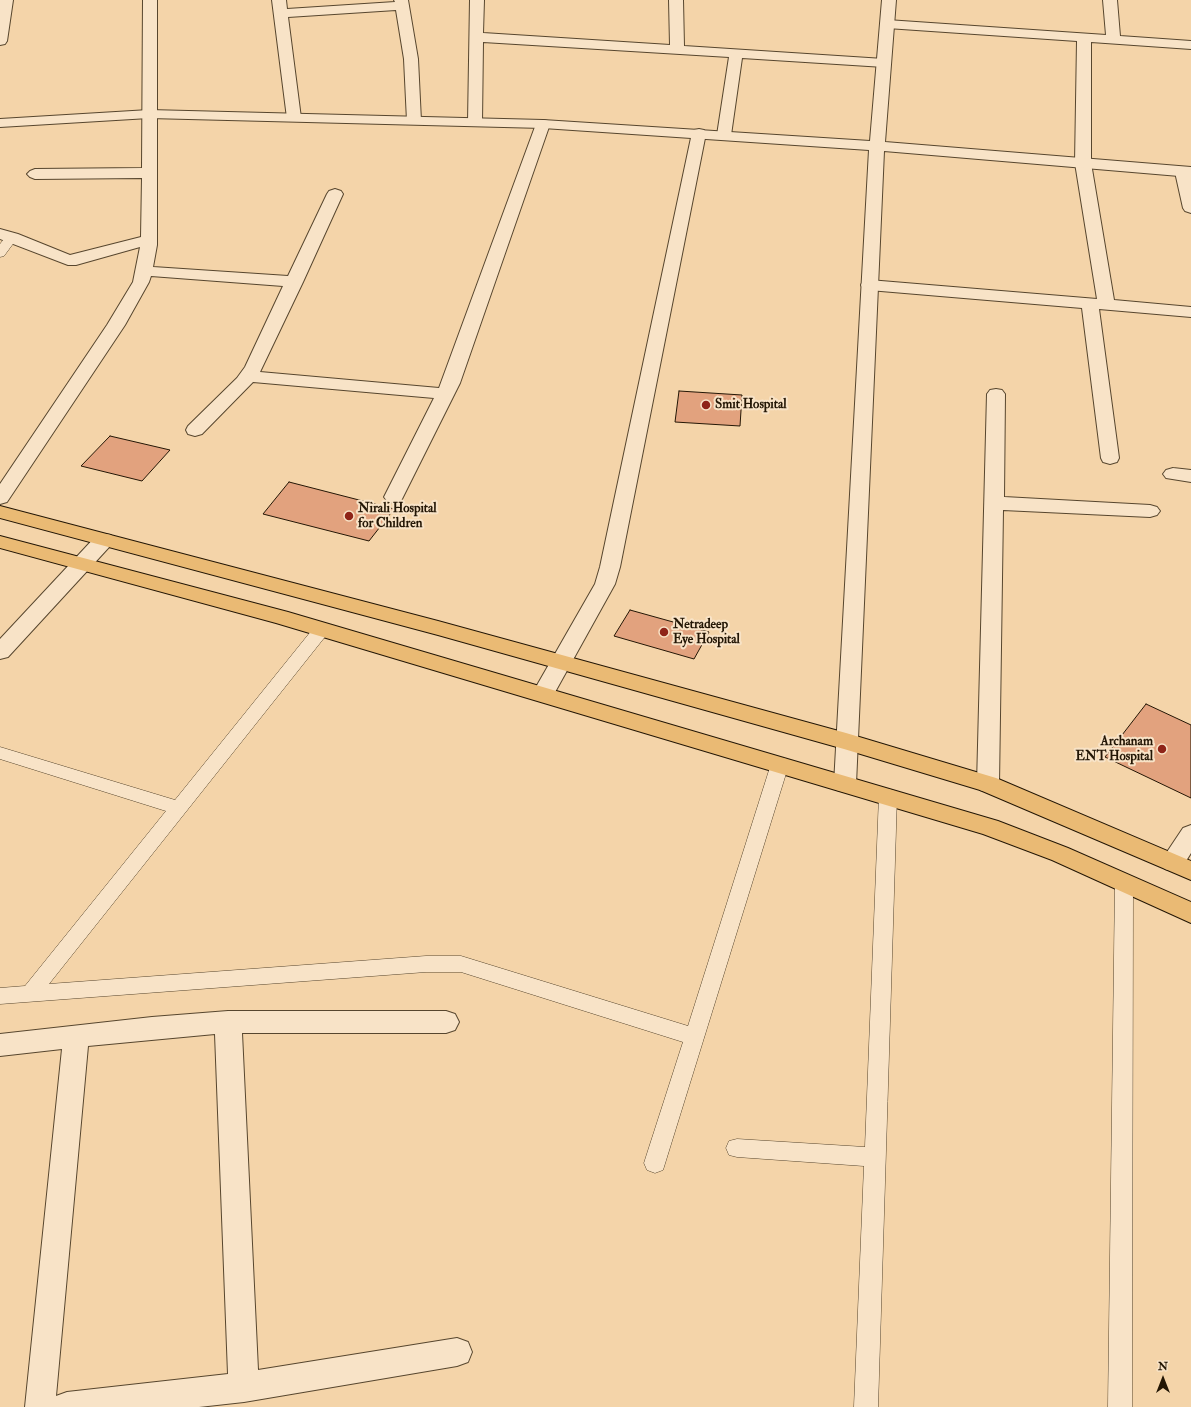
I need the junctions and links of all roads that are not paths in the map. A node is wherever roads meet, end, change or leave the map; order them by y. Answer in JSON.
{"nodes":[{"id":1,"x":6,"y":0,"type":"edge"},
{"id":2,"x":150,"y":0,"type":"edge"},
{"id":3,"x":477,"y":0,"type":"edge"},
{"id":4,"x":676,"y":0,"type":"edge"},
{"id":5,"x":889,"y":0,"type":"edge"},
{"id":6,"x":1110,"y":0,"type":"edge"},
{"id":7,"x":401,"y":3,"type":"edge"},
{"id":8,"x":280,"y":7,"type":"edge"},
{"id":9,"x":887,"y":24,"type":"junction"},
{"id":10,"x":0,"y":36,"type":"edge"},
{"id":11,"x":475,"y":37,"type":"junction"},
{"id":12,"x":1084,"y":37,"type":"junction"},
{"id":13,"x":1113,"y":38,"type":"junction"},
{"id":14,"x":1191,"y":44,"type":"edge"},
{"id":15,"x":677,"y":50,"type":"junction"},
{"id":16,"x":736,"y":54,"type":"junction"},
{"id":17,"x":884,"y":63,"type":"junction"},
{"id":18,"x":149,"y":114,"type":"junction"},
{"id":19,"x":294,"y":118,"type":"junction"},
{"id":20,"x":414,"y":121,"type":"junction"},
{"id":21,"x":476,"y":122,"type":"junction"},
{"id":22,"x":0,"y":123,"type":"edge"},
{"id":23,"x":543,"y":124,"type":"junction"},
{"id":24,"x":699,"y":133,"type":"junction"},
{"id":25,"x":724,"y":135,"type":"junction"},
{"id":26,"x":877,"y":146,"type":"junction"},
{"id":27,"x":1083,"y":163,"type":"junction"},
{"id":28,"x":1187,"y":172,"type":"edge"},
{"id":29,"x":148,"y":173,"type":"junction"},
{"id":30,"x":35,"y":174,"type":"dead end"},
{"id":31,"x":335,"y":194,"type":"dead end"},
{"id":32,"x":1191,"y":208,"type":"edge"},
{"id":33,"x":6,"y":236,"type":"edge"},
{"id":34,"x":149,"y":240,"type":"junction"},
{"id":35,"x":0,"y":253,"type":"edge"},
{"id":36,"x":144,"y":270,"type":"junction"},
{"id":37,"x":295,"y":282,"type":"junction"},
{"id":38,"x":869,"y":285,"type":"junction"},
{"id":39,"x":1098,"y":304,"type":"junction"},
{"id":40,"x":1191,"y":312,"type":"edge"},
{"id":41,"x":248,"y":376,"type":"junction"},
{"id":42,"x":446,"y":394,"type":"junction"},
{"id":43,"x":996,"y":394,"type":"dead end"},
{"id":44,"x":195,"y":430,"type":"dead end"},
{"id":45,"x":1110,"y":458,"type":"dead end"},
{"id":46,"x":394,"y":497,"type":"dead end"},
{"id":47,"x":0,"y":498,"type":"edge"},
{"id":48,"x":993,"y":503,"type":"junction"},
{"id":49,"x":1150,"y":511,"type":"dead end"},
{"id":50,"x":0,"y":512,"type":"edge"},
{"id":51,"x":104,"y":540,"type":"junction"},
{"id":52,"x":0,"y":542,"type":"edge"},
{"id":53,"x":82,"y":564,"type":"junction"},
{"id":54,"x":322,"y":629,"type":"junction"},
{"id":55,"x":0,"y":652,"type":"edge"},
{"id":56,"x":560,"y":662,"type":"junction"},
{"id":57,"x":542,"y":694,"type":"junction"},
{"id":58,"x":846,"y":741,"type":"junction"},
{"id":59,"x":0,"y":753,"type":"edge"},
{"id":60,"x":780,"y":764,"type":"junction"},
{"id":61,"x":845,"y":784,"type":"junction"},
{"id":62,"x":988,"y":784,"type":"junction"},
{"id":63,"x":888,"y":796,"type":"junction"},
{"id":64,"x":179,"y":808,"type":"junction"},
{"id":65,"x":1191,"y":834,"type":"edge"},
{"id":66,"x":1182,"y":866,"type":"edge"},
{"id":67,"x":1124,"y":883,"type":"junction"},
{"id":68,"x":1191,"y":913,"type":"edge"},
{"id":69,"x":30,"y":994,"type":"junction"},
{"id":70,"x":0,"y":996,"type":"edge"},
{"id":71,"x":228,"y":1022,"type":"junction"},
{"id":72,"x":446,"y":1022,"type":"dead end"},
{"id":73,"x":76,"y":1037,"type":"junction"},
{"id":74,"x":695,"y":1037,"type":"junction"},
{"id":75,"x":0,"y":1045,"type":"edge"},
{"id":76,"x":737,"y":1148,"type":"dead end"},
{"id":77,"x":875,"y":1157,"type":"junction"},
{"id":78,"x":656,"y":1163,"type":"dead end"},
{"id":79,"x":457,"y":1352,"type":"dead end"},
{"id":80,"x":244,"y":1387,"type":"junction"},
{"id":81,"x":40,"y":1407,"type":"edge"},
{"id":82,"x":67,"y":1407,"type":"edge"},
{"id":83,"x":866,"y":1407,"type":"edge"},
{"id":84,"x":1120,"y":1407,"type":"edge"}],
"edges":[{"from":1,"to":10,"type":"street"},
{"from":2,"to":18,"type":"street"},
{"from":3,"to":11,"type":"street"},
{"from":4,"to":15,"type":"street"},
{"from":5,"to":9,"type":"street"},
{"from":6,"to":13,"type":"street"},
{"from":7,"to":8,"type":"street"},
{"from":7,"to":20,"type":"street"},
{"from":8,"to":19,"type":"street"},
{"from":9,"to":12,"type":"street"},
{"from":9,"to":17,"type":"street"},
{"from":11,"to":15,"type":"street"},
{"from":11,"to":21,"type":"street"},
{"from":12,"to":13,"type":"street"},
{"from":12,"to":27,"type":"street"},
{"from":13,"to":14,"type":"street"},
{"from":15,"to":16,"type":"street"},
{"from":16,"to":17,"type":"street"},
{"from":16,"to":25,"type":"street"},
{"from":17,"to":26,"type":"street"},
{"from":18,"to":19,"type":"street"},
{"from":18,"to":22,"type":"street"},
{"from":18,"to":29,"type":"street"},
{"from":19,"to":20,"type":"street"},
{"from":20,"to":21,"type":"street"},
{"from":21,"to":23,"type":"street"},
{"from":23,"to":24,"type":"street"},
{"from":23,"to":42,"type":"street"},
{"from":24,"to":25,"type":"street"},
{"from":24,"to":56,"type":"street"},
{"from":25,"to":26,"type":"street"},
{"from":26,"to":27,"type":"street"},
{"from":26,"to":38,"type":"street"},
{"from":27,"to":28,"type":"street"},
{"from":27,"to":39,"type":"street"},
{"from":28,"to":32,"type":"street"},
{"from":29,"to":30,"type":"street"},
{"from":29,"to":34,"type":"street"},
{"from":31,"to":37,"type":"street"},
{"from":33,"to":34,"type":"street"},
{"from":33,"to":35,"type":"lane"},
{"from":34,"to":36,"type":"street"},
{"from":36,"to":37,"type":"street"},
{"from":36,"to":47,"type":"street"},
{"from":37,"to":41,"type":"street"},
{"from":38,"to":39,"type":"street"},
{"from":38,"to":58,"type":"street"},
{"from":39,"to":40,"type":"street"},
{"from":39,"to":45,"type":"street"},
{"from":41,"to":42,"type":"street"},
{"from":41,"to":44,"type":"street"},
{"from":42,"to":46,"type":"street"},
{"from":43,"to":48,"type":"street"},
{"from":48,"to":49,"type":"street"},
{"from":48,"to":62,"type":"street"},
{"from":50,"to":51,"type":"highway"},
{"from":51,"to":53,"type":"street"},
{"from":51,"to":56,"type":"highway"},
{"from":52,"to":53,"type":"highway"},
{"from":53,"to":54,"type":"highway"},
{"from":53,"to":55,"type":"street"},
{"from":54,"to":57,"type":"highway"},
{"from":54,"to":64,"type":"lane"},
{"from":56,"to":57,"type":"street"},
{"from":56,"to":58,"type":"highway"},
{"from":57,"to":60,"type":"highway"},
{"from":58,"to":61,"type":"street"},
{"from":58,"to":62,"type":"highway"},
{"from":59,"to":64,"type":"lane"},
{"from":60,"to":61,"type":"highway"},
{"from":60,"to":74,"type":"lane"},
{"from":61,"to":63,"type":"highway"},
{"from":62,"to":66,"type":"highway"},
{"from":63,"to":67,"type":"highway"},
{"from":63,"to":77,"type":"lane"},
{"from":64,"to":69,"type":"lane"},
{"from":65,"to":66,"type":"street"},
{"from":67,"to":68,"type":"highway"},
{"from":67,"to":84,"type":"lane"},
{"from":69,"to":70,"type":"lane"},
{"from":69,"to":74,"type":"lane"},
{"from":71,"to":72,"type":"street"},
{"from":71,"to":73,"type":"street"},
{"from":71,"to":80,"type":"street"},
{"from":73,"to":75,"type":"street"},
{"from":73,"to":81,"type":"street"},
{"from":74,"to":78,"type":"lane"},
{"from":76,"to":77,"type":"lane"},
{"from":77,"to":83,"type":"lane"},
{"from":79,"to":80,"type":"street"},
{"from":80,"to":82,"type":"street"}]}
